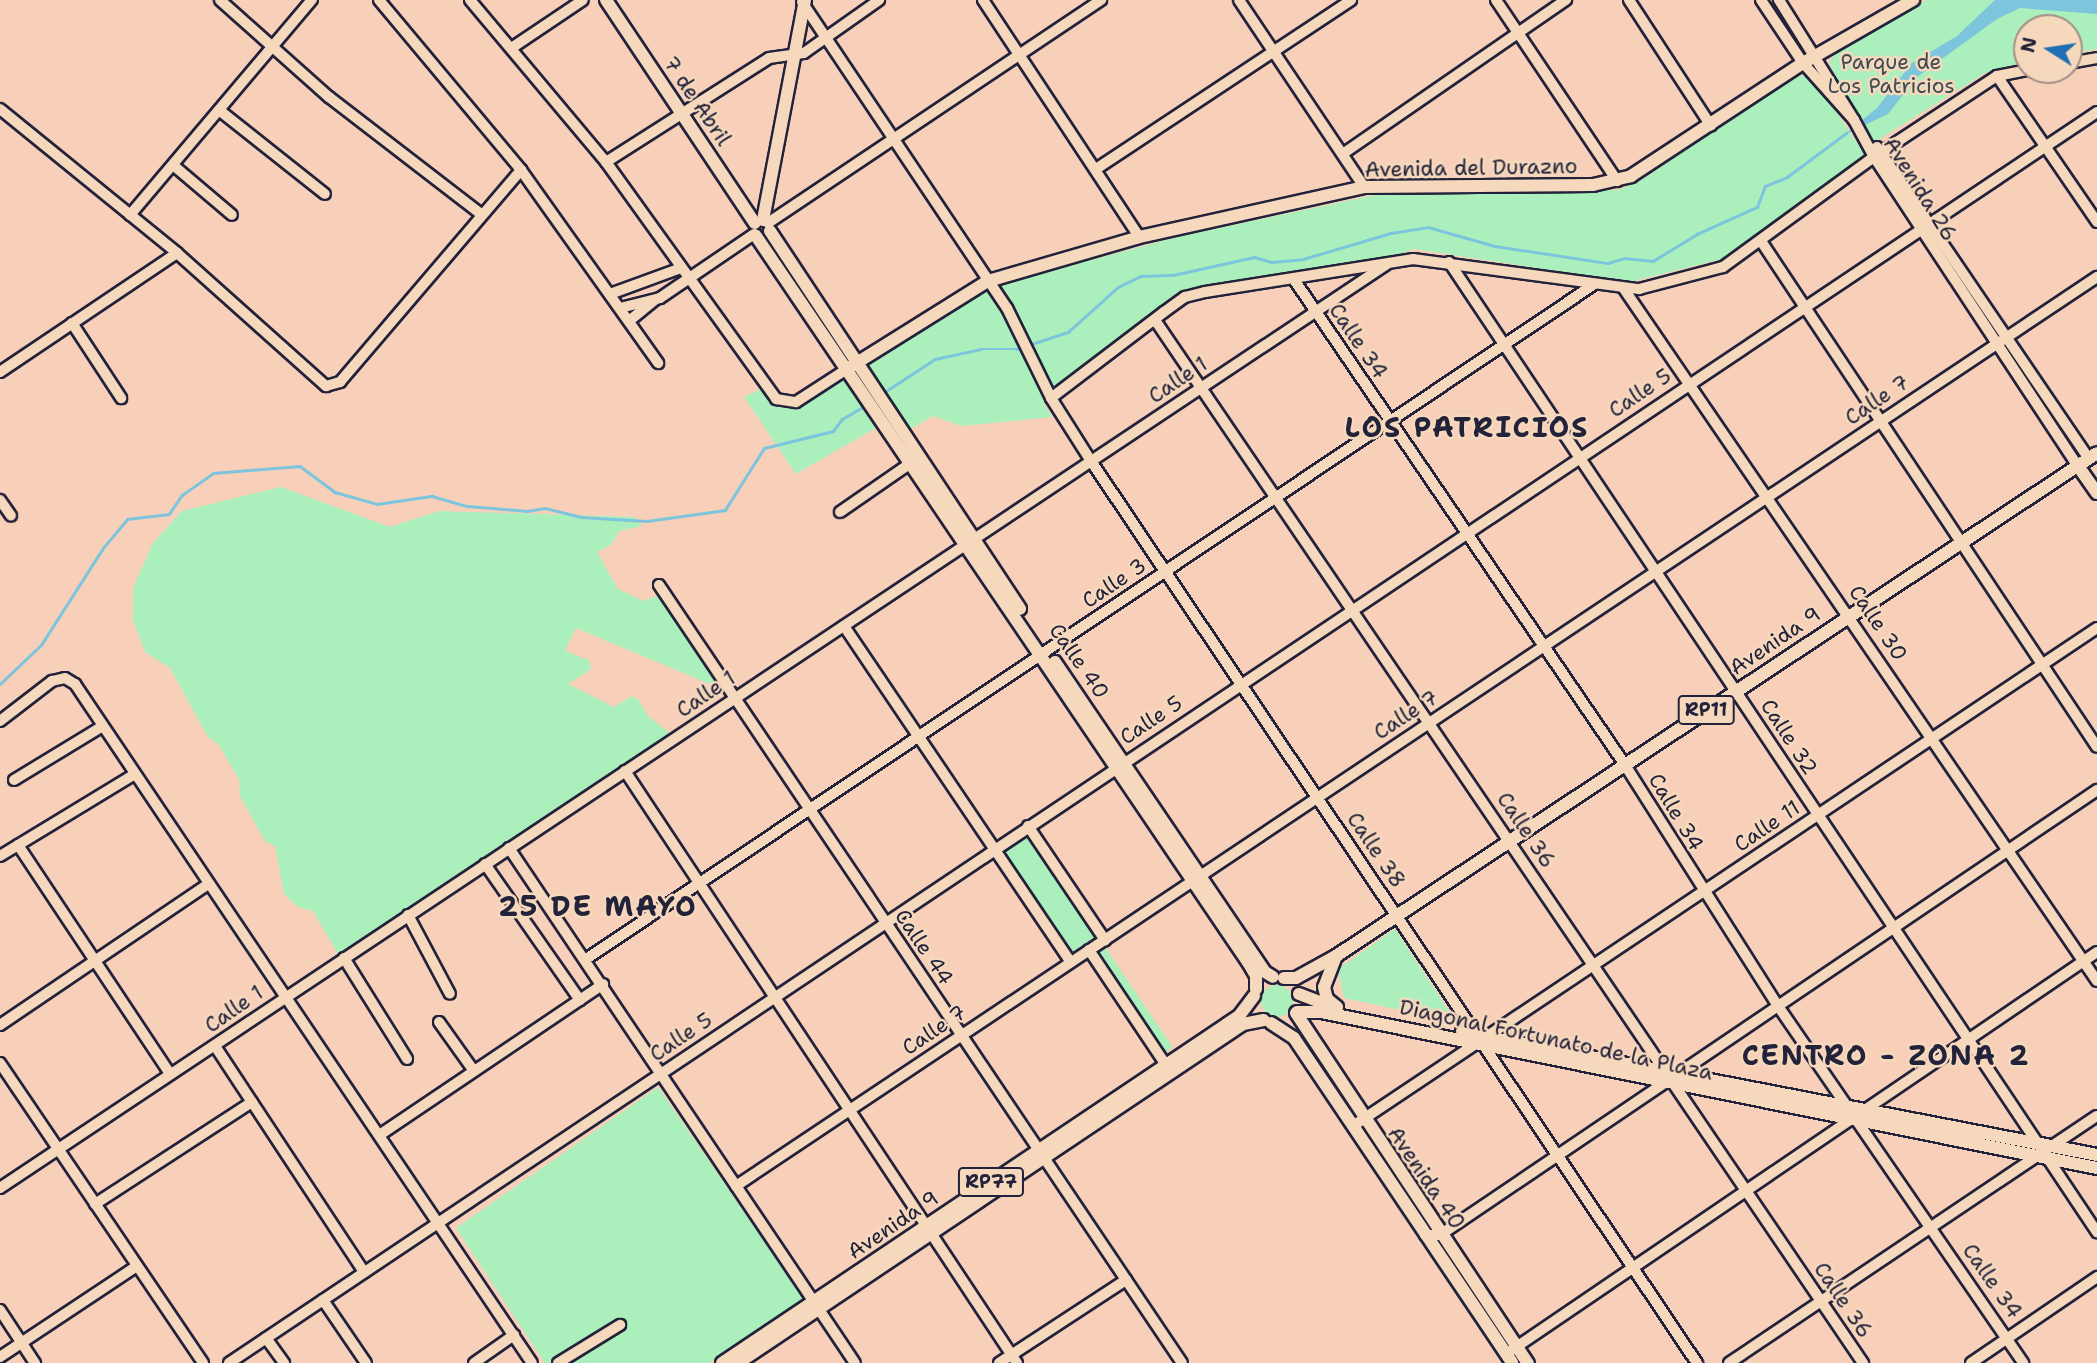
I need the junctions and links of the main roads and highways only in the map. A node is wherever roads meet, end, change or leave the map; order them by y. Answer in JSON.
{"nodes":[{"id":1,"x":606,"y":0,"type":"edge"},
{"id":2,"x":1913,"y":0,"type":"edge"},
{"id":3,"x":803,"y":2,"type":"edge"},
{"id":4,"x":761,"y":228,"type":"junction"},
{"id":5,"x":851,"y":366,"type":"junction"},
{"id":6,"x":881,"y":411,"type":"joint"},
{"id":7,"x":2088,"y":459,"type":"edge"},
{"id":8,"x":2097,"y":471,"type":"edge"},
{"id":9,"x":2097,"y":493,"type":"edge"},
{"id":10,"x":1197,"y":878,"type":"junction"},
{"id":11,"x":1336,"y":956,"type":"junction"},
{"id":12,"x":1278,"y":978,"type":"junction"},
{"id":13,"x":1255,"y":993,"type":"junction"},
{"id":14,"x":1298,"y":993,"type":"junction"},
{"id":15,"x":1338,"y":1007,"type":"junction"},
{"id":16,"x":1296,"y":1012,"type":"junction"},
{"id":17,"x":1268,"y":1022,"type":"junction"},
{"id":18,"x":1480,"y":1040,"type":"junction"},
{"id":19,"x":1358,"y":1123,"type":"junction"},
{"id":20,"x":2043,"y":1151,"type":"junction"},
{"id":21,"x":1042,"y":1154,"type":"junction"},
{"id":22,"x":2097,"y":1155,"type":"edge"},
{"id":23,"x":2097,"y":1168,"type":"edge"},
{"id":24,"x":817,"y":1305,"type":"junction"},
{"id":25,"x":1509,"y":1359,"type":"edge"},
{"id":26,"x":722,"y":1363,"type":"edge"},
{"id":27,"x":738,"y":1363,"type":"edge"},
{"id":28,"x":1528,"y":1363,"type":"edge"}],
"edges":[{"from":1,"to":4,"type":"main road","name":"7 de Abril"},
{"from":2,"to":5,"type":"main road","name":"Avenida del Durazno"},
{"from":3,"to":4,"type":"main road"},
{"from":4,"to":5,"type":"main road","name":"7 de Abril"},
{"from":5,"to":6,"type":"main road","name":"7 de Abril"},
{"from":6,"to":10,"type":"main road","name":"Calle 40"},
{"from":7,"to":8,"type":"main road","name":"Avenida 26"},
{"from":7,"to":9,"type":"main road","name":"Avenida 26"},
{"from":7,"to":11,"type":"main road","name":"Avenida 9","number":"RP11"},
{"from":10,"to":12,"type":"main road","name":"Calle 40"},
{"from":10,"to":13,"type":"main road","name":"Calle 40"},
{"from":11,"to":12,"type":"main road","name":"Avenida 9","number":"RP11"},
{"from":11,"to":14,"type":"main road","name":"Avenida 9","number":"RP11"},
{"from":11,"to":15,"type":"main road"},
{"from":12,"to":13,"type":"main road","number":"RP11"},
{"from":12,"to":14,"type":"main road"},
{"from":13,"to":17,"type":"main road"},
{"from":13,"to":21,"type":"main road","name":"Avenida 9","number":"RP77"},
{"from":14,"to":15,"type":"main road","name":"Diagonal Fortunato de la Plaza"},
{"from":14,"to":16,"type":"main road"},
{"from":15,"to":18,"type":"main road","name":"Diagonal Fortunato de la Plaza"},
{"from":16,"to":17,"type":"main road"},
{"from":16,"to":18,"type":"main road","name":"Diagonal Fortunato de la Plaza"},
{"from":16,"to":19,"type":"main road","name":"Avenida 40"},
{"from":17,"to":19,"type":"main road","name":"Avenida 40"},
{"from":17,"to":21,"type":"main road","name":"Avenida 9","number":"RP77"},
{"from":18,"to":20,"type":"main road","name":"Diagonal Fortunato de la Plaza"},
{"from":19,"to":25,"type":"main road","name":"Avenida 40"},
{"from":19,"to":28,"type":"main road","name":"Avenida 40"},
{"from":20,"to":22,"type":"main road","name":"Diagonal Fortunato de la Plaza"},
{"from":20,"to":23,"type":"main road","name":"Diagonal Fortunato de la Plaza"},
{"from":21,"to":24,"type":"main road","name":"Avenida 9","number":"RP77"},
{"from":24,"to":26,"type":"main road","name":"Avenida 9","number":"RP77"},
{"from":24,"to":27,"type":"main road","name":"Avenida 9","number":"RP77"}]}
